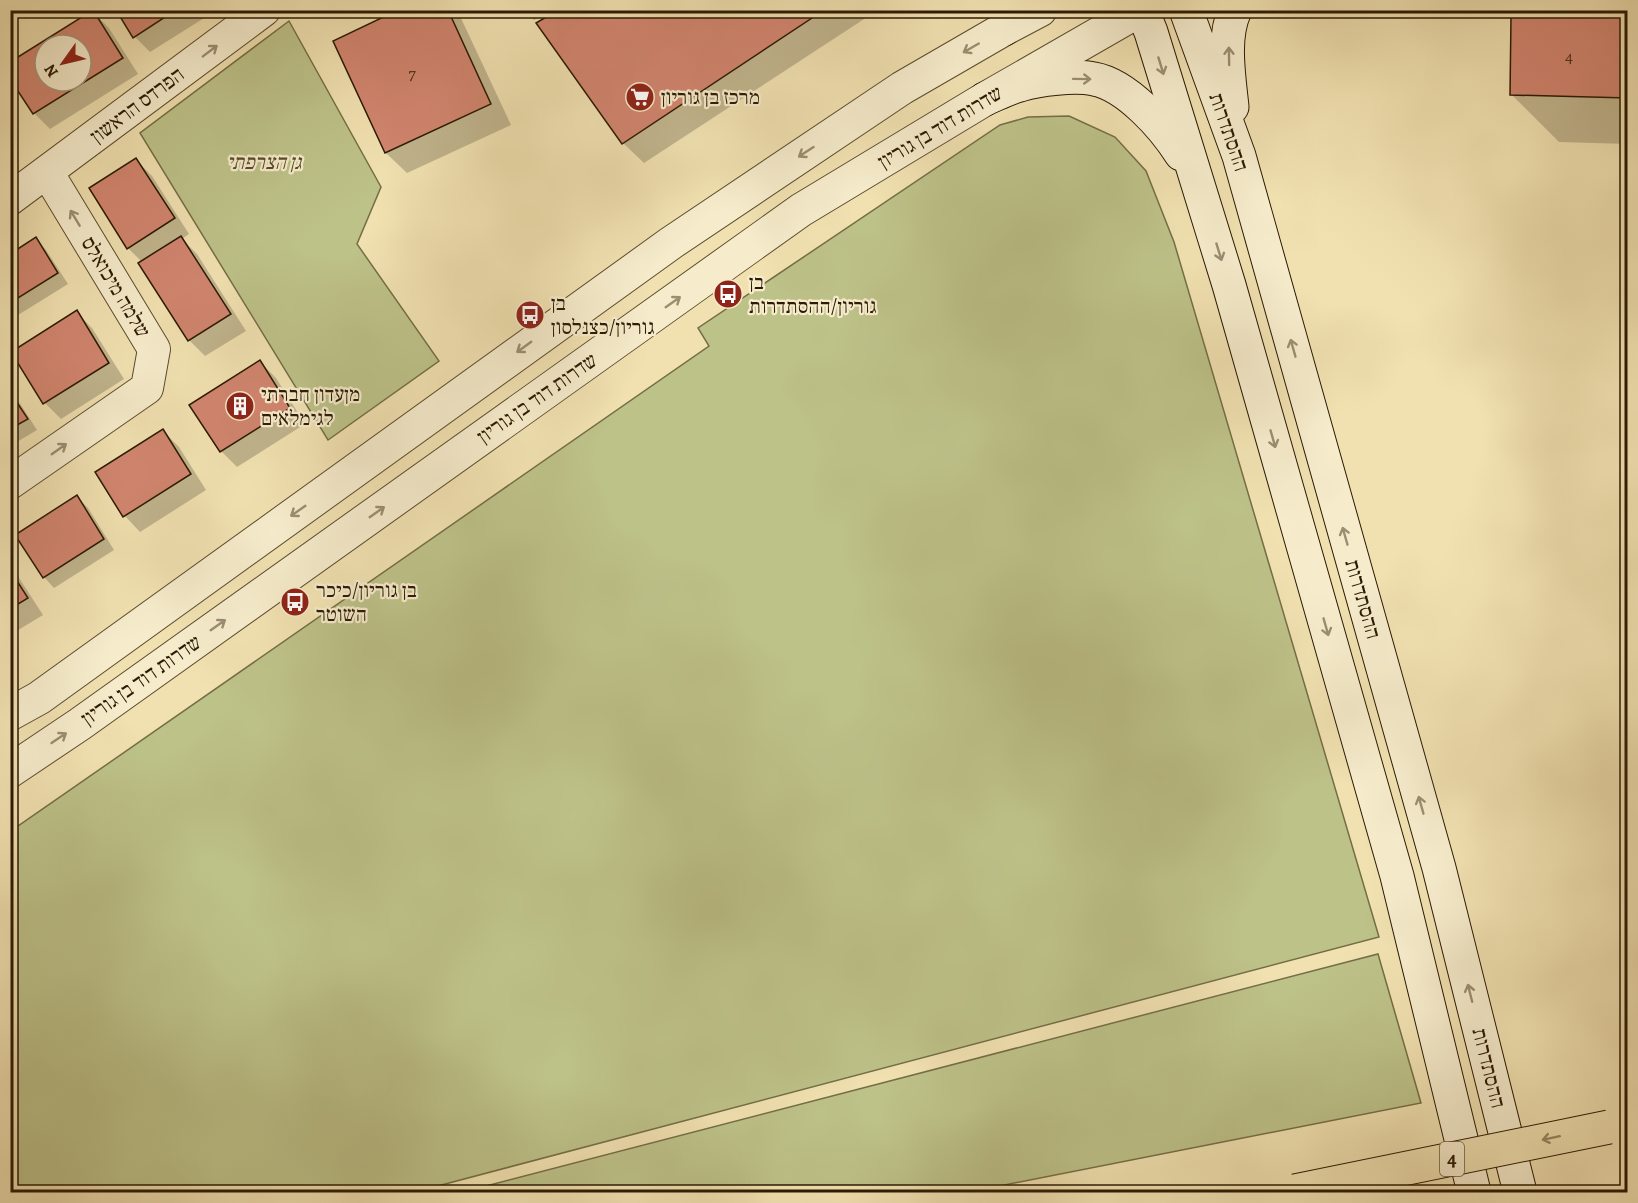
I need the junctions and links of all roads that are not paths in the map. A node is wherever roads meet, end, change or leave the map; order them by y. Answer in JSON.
{"nodes":[{"id":1,"x":264,"y":10,"type":"edge"},
{"id":2,"x":1040,"y":10,"type":"edge"},
{"id":3,"x":1141,"y":10,"type":"edge"},
{"id":4,"x":1186,"y":10,"type":"edge"},
{"id":5,"x":1235,"y":10,"type":"edge"},
{"id":6,"x":1012,"y":20,"type":"edge"},
{"id":7,"x":985,"y":99,"type":"junction"},
{"id":8,"x":1239,"y":156,"type":"junction"},
{"id":9,"x":47,"y":172,"type":"junction"},
{"id":10,"x":1200,"y":192,"type":"junction"},
{"id":11,"x":10,"y":199,"type":"edge"},
{"id":12,"x":10,"y":483,"type":"edge"},
{"id":13,"x":10,"y":714,"type":"edge"},
{"id":14,"x":10,"y":771,"type":"edge"},
{"id":15,"x":1609,"y":1127,"type":"dead end"},
{"id":16,"x":1295,"y":1191,"type":"dead end"},
{"id":17,"x":1474,"y":1192,"type":"edge"},
{"id":18,"x":1520,"y":1192,"type":"edge"}],
"edges":[{"from":9,"to":1,"type":"street","name":"הפרדס הראשון","one_way":true},
{"from":2,"to":6,"type":"main road","name":"שדרות דוד בן גוריון"},
{"from":3,"to":7,"type":"main road","name":"שדרות דוד בן גוריון"},
{"from":3,"to":10,"type":"main road","name":"ההסתדרות","one_way":true},
{"from":4,"to":8,"type":"main road","name":"ההסתדרות"},
{"from":8,"to":5,"type":"main road","one_way":true},
{"from":6,"to":13,"type":"main road","name":"שדרות דוד בן גוריון","one_way":true},
{"from":7,"to":10,"type":"main road","one_way":true},
{"from":14,"to":7,"type":"main road","name":"שדרות דוד בן גוריון","one_way":true},
{"from":18,"to":8,"type":"main road","name":"ההסתדרות","one_way":true},
{"from":9,"to":11,"type":"street","name":"הפרדס הראשון"},
{"from":12,"to":9,"type":"street","name":"שלמה מיכואלס","one_way":true},
{"from":10,"to":17,"type":"main road","name":"ההסתדרות","one_way":true},
{"from":15,"to":16,"type":"highway","number":"4","one_way":true,"bridge":true}]}
